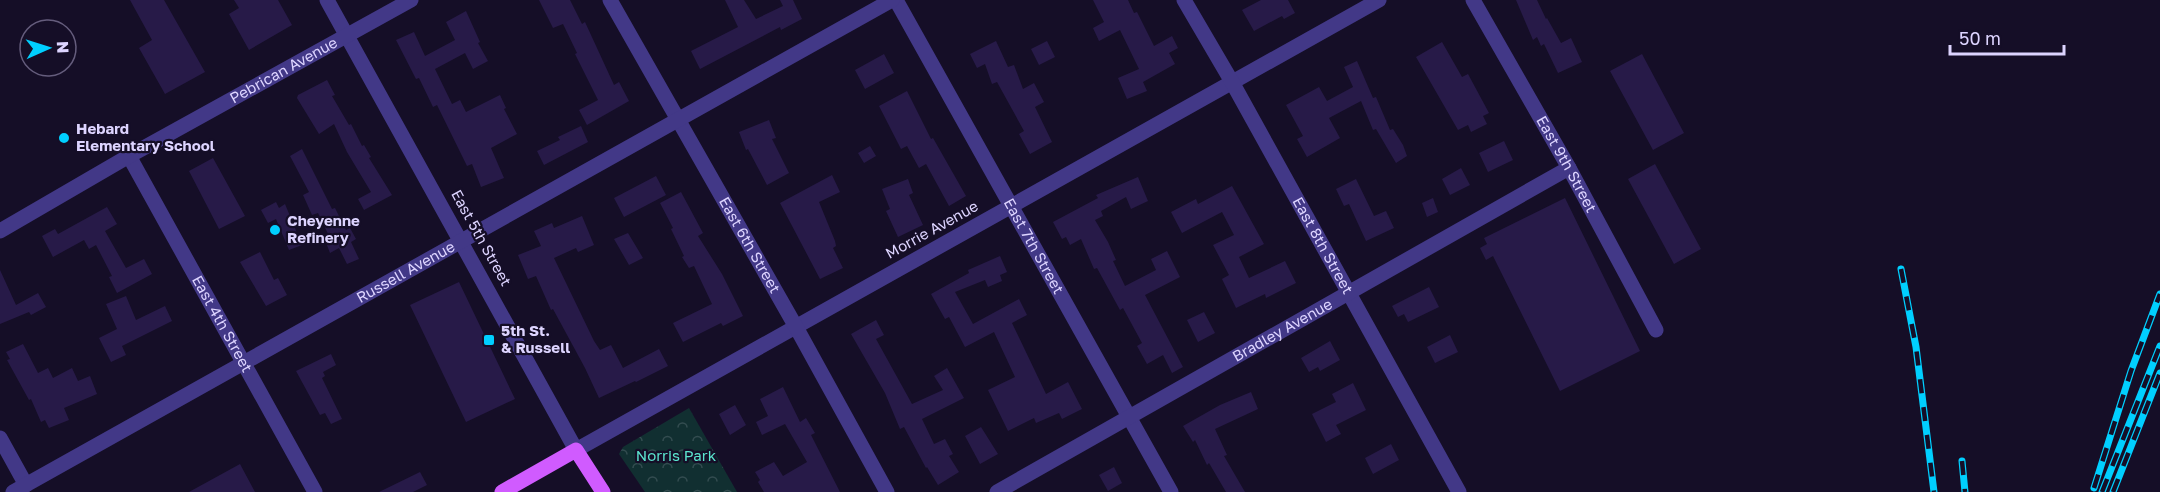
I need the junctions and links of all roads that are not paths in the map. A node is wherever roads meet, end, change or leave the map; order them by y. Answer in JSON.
{"nodes":[{"id":1,"x":327,"y":0,"type":"edge"},
{"id":2,"x":411,"y":0,"type":"edge"},
{"id":3,"x":610,"y":0,"type":"edge"},
{"id":4,"x":894,"y":0,"type":"edge"},
{"id":5,"x":1184,"y":0,"type":"edge"},
{"id":6,"x":1379,"y":0,"type":"edge"},
{"id":7,"x":1473,"y":0,"type":"edge"},
{"id":8,"x":347,"y":36,"type":"junction"},
{"id":9,"x":1232,"y":82,"type":"junction"},
{"id":10,"x":678,"y":120,"type":"junction"},
{"id":11,"x":129,"y":156,"type":"junction"},
{"id":12,"x":1569,"y":168,"type":"junction"},
{"id":13,"x":1011,"y":206,"type":"junction"},
{"id":14,"x":0,"y":231,"type":"edge"},
{"id":15,"x":462,"y":241,"type":"junction"},
{"id":16,"x":1348,"y":294,"type":"junction"},
{"id":17,"x":796,"y":327,"type":"junction"},
{"id":18,"x":1656,"y":330,"type":"dead end"},
{"id":19,"x":243,"y":363,"type":"junction"},
{"id":20,"x":1130,"y":418,"type":"junction"},
{"id":21,"x":0,"y":438,"type":"edge"},
{"id":22,"x":576,"y":450,"type":"junction"},
{"id":23,"x":20,"y":488,"type":"edge"},
{"id":24,"x":315,"y":492,"type":"edge"},
{"id":25,"x":502,"y":492,"type":"edge"},
{"id":26,"x":603,"y":492,"type":"edge"},
{"id":27,"x":887,"y":492,"type":"edge"},
{"id":28,"x":997,"y":492,"type":"edge"},
{"id":29,"x":1171,"y":492,"type":"edge"},
{"id":30,"x":1459,"y":492,"type":"edge"}],
"edges":[{"from":1,"to":8,"type":"street","name":"East 5th Street"},
{"from":2,"to":8,"type":"street","name":"Pebrican Avenue"},
{"from":3,"to":10,"type":"street","name":"East 6th Street"},
{"from":4,"to":10,"type":"street","name":"Russell Avenue"},
{"from":4,"to":13,"type":"street","name":"East 7th Street"},
{"from":5,"to":9,"type":"street","name":"East 8th Street"},
{"from":6,"to":9,"type":"street","name":"Morrie Avenue"},
{"from":7,"to":12,"type":"street","name":"East 9th Street"},
{"from":8,"to":11,"type":"street","name":"Pebrican Avenue"},
{"from":8,"to":15,"type":"street","name":"East 5th Street"},
{"from":9,"to":13,"type":"street","name":"Morrie Avenue"},
{"from":9,"to":16,"type":"street","name":"East 8th Street"},
{"from":10,"to":15,"type":"street","name":"Russell Avenue"},
{"from":10,"to":17,"type":"street","name":"East 6th Street"},
{"from":11,"to":14,"type":"street","name":"Pebrican Avenue"},
{"from":11,"to":19,"type":"street","name":"East 4th Street"},
{"from":12,"to":16,"type":"street","name":"Bradley Avenue"},
{"from":12,"to":18,"type":"street","name":"East 9th Street"},
{"from":13,"to":17,"type":"street","name":"Morrie Avenue"},
{"from":13,"to":20,"type":"street","name":"East 7th Street"},
{"from":15,"to":19,"type":"street","name":"Russell Avenue"},
{"from":15,"to":22,"type":"street","name":"East 5th Street"},
{"from":16,"to":20,"type":"street","name":"Bradley Avenue"},
{"from":16,"to":30,"type":"street","name":"East 8th Street"},
{"from":17,"to":22,"type":"street","name":"Morrie Avenue"},
{"from":17,"to":27,"type":"street","name":"East 6th Street"},
{"from":19,"to":23,"type":"street","name":"Russell Avenue"},
{"from":19,"to":24,"type":"street","name":"East 4th Street"},
{"from":20,"to":28,"type":"street","name":"Bradley Avenue"},
{"from":20,"to":29,"type":"street","name":"East 7th Street"},
{"from":21,"to":23,"type":"street"},
{"from":22,"to":25,"type":"main road","name":"Morrie Avenue"},
{"from":22,"to":26,"type":"main road","name":"East 5th Street"}]}
